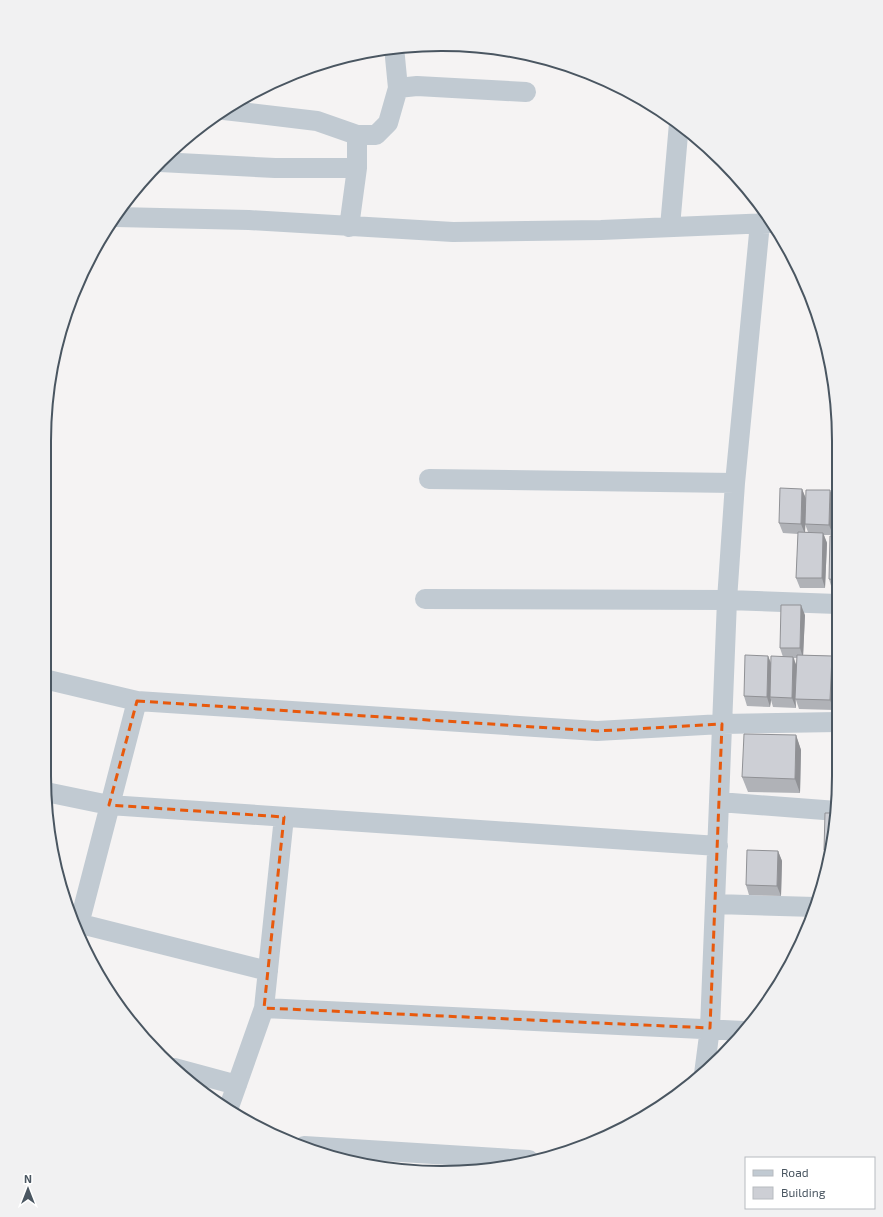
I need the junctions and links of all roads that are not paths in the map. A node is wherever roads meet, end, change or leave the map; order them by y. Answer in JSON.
{"nodes":[{"id":1,"x":395,"y":54,"type":"edge"},
{"id":2,"x":398,"y":88,"type":"junction"},
{"id":3,"x":526,"y":92,"type":"dead end"},
{"id":4,"x":234,"y":111,"type":"edge"},
{"id":5,"x":678,"y":131,"type":"edge"},
{"id":6,"x":357,"y":135,"type":"junction"},
{"id":7,"x":168,"y":162,"type":"edge"},
{"id":8,"x":357,"y":168,"type":"junction"},
{"id":9,"x":123,"y":217,"type":"edge"},
{"id":10,"x":765,"y":223,"type":"edge"},
{"id":11,"x":349,"y":226,"type":"junction"},
{"id":12,"x":670,"y":227,"type":"junction"},
{"id":13,"x":429,"y":479,"type":"dead end"},
{"id":14,"x":735,"y":484,"type":"junction"},
{"id":15,"x":425,"y":598,"type":"dead end"},
{"id":16,"x":727,"y":600,"type":"junction"},
{"id":17,"x":832,"y":604,"type":"edge"},
{"id":18,"x":51,"y":681,"type":"edge"},
{"id":19,"x":137,"y":701,"type":"junction"},
{"id":20,"x":832,"y":722,"type":"edge"},
{"id":21,"x":722,"y":724,"type":"junction"},
{"id":22,"x":52,"y":793,"type":"edge"},
{"id":23,"x":719,"y":802,"type":"junction"},
{"id":24,"x":109,"y":805,"type":"junction"},
{"id":25,"x":830,"y":811,"type":"edge"},
{"id":26,"x":284,"y":817,"type":"junction"},
{"id":27,"x":718,"y":846,"type":"junction"},
{"id":28,"x":715,"y":904,"type":"junction"},
{"id":29,"x":809,"y":907,"type":"edge"},
{"id":30,"x":78,"y":918,"type":"edge"},
{"id":31,"x":82,"y":927,"type":"edge"},
{"id":32,"x":268,"y":971,"type":"junction"},
{"id":33,"x":264,"y":1008,"type":"junction"},
{"id":34,"x":710,"y":1028,"type":"junction"},
{"id":35,"x":737,"y":1030,"type":"edge"},
{"id":36,"x":705,"y":1063,"type":"edge"},
{"id":37,"x":187,"y":1072,"type":"edge"},
{"id":38,"x":237,"y":1085,"type":"junction"},
{"id":39,"x":230,"y":1104,"type":"edge"},
{"id":40,"x":322,"y":1147,"type":"edge"},
{"id":41,"x":513,"y":1159,"type":"edge"}],
"edges":[{"from":1,"to":2,"type":"street"},
{"from":2,"to":3,"type":"street"},
{"from":2,"to":6,"type":"street"},
{"from":4,"to":6,"type":"street"},
{"from":5,"to":12,"type":"street"},
{"from":6,"to":8,"type":"street"},
{"from":7,"to":8,"type":"street"},
{"from":8,"to":11,"type":"street"},
{"from":9,"to":11,"type":"street"},
{"from":10,"to":12,"type":"street"},
{"from":10,"to":14,"type":"street"},
{"from":11,"to":12,"type":"street"},
{"from":13,"to":14,"type":"street"},
{"from":14,"to":16,"type":"street"},
{"from":15,"to":16,"type":"street"},
{"from":16,"to":17,"type":"street"},
{"from":16,"to":21,"type":"street"},
{"from":18,"to":19,"type":"street"},
{"from":19,"to":21,"type":"street"},
{"from":19,"to":24,"type":"street"},
{"from":20,"to":21,"type":"street"},
{"from":21,"to":23,"type":"street"},
{"from":22,"to":24,"type":"street"},
{"from":23,"to":25,"type":"street"},
{"from":23,"to":27,"type":"street"},
{"from":24,"to":26,"type":"street"},
{"from":24,"to":30,"type":"street"},
{"from":26,"to":27,"type":"street"},
{"from":26,"to":32,"type":"street"},
{"from":27,"to":28,"type":"street"},
{"from":28,"to":29,"type":"street"},
{"from":28,"to":34,"type":"street"},
{"from":31,"to":32,"type":"street"},
{"from":32,"to":33,"type":"street"},
{"from":33,"to":34,"type":"street"},
{"from":33,"to":38,"type":"street"},
{"from":34,"to":35,"type":"street"},
{"from":34,"to":36,"type":"street"},
{"from":37,"to":38,"type":"street"},
{"from":38,"to":39,"type":"street"},
{"from":40,"to":41,"type":"street"}]}
